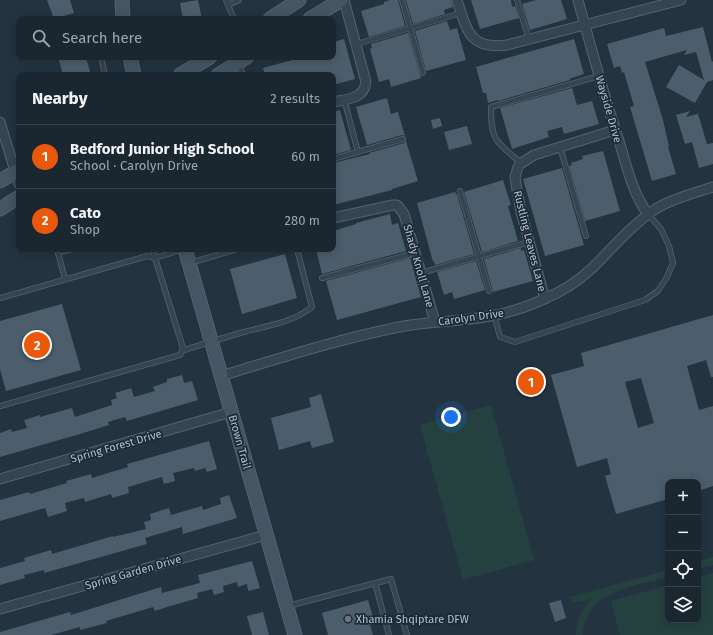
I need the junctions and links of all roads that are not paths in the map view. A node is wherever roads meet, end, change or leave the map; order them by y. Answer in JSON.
{"nodes":[{"id":1,"x":122,"y":0,"type":"edge"},
{"id":2,"x":226,"y":0,"type":"edge"},
{"id":3,"x":239,"y":0,"type":"edge"},
{"id":4,"x":299,"y":0,"type":"edge"},
{"id":5,"x":341,"y":0,"type":"edge"},
{"id":6,"x":344,"y":0,"type":"edge"},
{"id":7,"x":402,"y":0,"type":"edge"},
{"id":8,"x":457,"y":0,"type":"edge"},
{"id":9,"x":517,"y":0,"type":"edge"},
{"id":10,"x":578,"y":0,"type":"edge"},
{"id":11,"x":681,"y":0,"type":"edge"},
{"id":12,"x":228,"y":5,"type":"junction"},
{"id":13,"x":461,"y":13,"type":"junction"},
{"id":14,"x":123,"y":16,"type":"edge"},
{"id":15,"x":233,"y":16,"type":"edge"},
{"id":16,"x":275,"y":16,"type":"edge"},
{"id":17,"x":315,"y":16,"type":"edge"},
{"id":18,"x":585,"y":25,"type":"junction"},
{"id":19,"x":410,"y":28,"type":"junction"},
{"id":20,"x":529,"y":40,"type":"junction"},
{"id":21,"x":356,"y":44,"type":"junction"},
{"id":22,"x":102,"y":60,"type":"edge"},
{"id":23,"x":131,"y":60,"type":"edge"},
{"id":24,"x":205,"y":60,"type":"edge"},
{"id":25,"x":243,"y":60,"type":"edge"},
{"id":26,"x":105,"y":72,"type":"edge"},
{"id":27,"x":133,"y":72,"type":"edge"},
{"id":28,"x":185,"y":72,"type":"edge"},
{"id":29,"x":223,"y":72,"type":"edge"},
{"id":30,"x":242,"y":72,"type":"edge"},
{"id":31,"x":423,"y":74,"type":"dead end"},
{"id":32,"x":599,"y":76,"type":"junction"},
{"id":33,"x":344,"y":99,"type":"junction"},
{"id":34,"x":336,"y":101,"type":"edge"},
{"id":35,"x":0,"y":122,"type":"edge"},
{"id":36,"x":615,"y":130,"type":"junction"},
{"id":37,"x":403,"y":139,"type":"dead end"},
{"id":38,"x":560,"y":147,"type":"junction"},
{"id":39,"x":358,"y":152,"type":"junction"},
{"id":40,"x":336,"y":158,"type":"edge"},
{"id":41,"x":522,"y":163,"type":"junction"},
{"id":42,"x":16,"y":169,"type":"edge"},
{"id":43,"x":16,"y":176,"type":"edge"},
{"id":44,"x":0,"y":181,"type":"edge"},
{"id":45,"x":713,"y":187,"type":"edge"},
{"id":46,"x":460,"y":191,"type":"dead end"},
{"id":47,"x":16,"y":199,"type":"edge"},
{"id":48,"x":0,"y":209,"type":"edge"},
{"id":49,"x":648,"y":214,"type":"junction"},
{"id":50,"x":336,"y":217,"type":"edge"},
{"id":51,"x":586,"y":236,"type":"dead end"},
{"id":52,"x":529,"y":242,"type":"junction"},
{"id":53,"x":58,"y":252,"type":"edge"},
{"id":54,"x":154,"y":252,"type":"edge"},
{"id":55,"x":175,"y":252,"type":"edge"},
{"id":56,"x":185,"y":252,"type":"edge"},
{"id":57,"x":227,"y":252,"type":"edge"},
{"id":58,"x":298,"y":252,"type":"edge"},
{"id":59,"x":415,"y":253,"type":"junction"},
{"id":60,"x":479,"y":256,"type":"junction"},
{"id":61,"x":156,"y":258,"type":"junction"},
{"id":62,"x":189,"y":263,"type":"junction"},
{"id":63,"x":421,"y":273,"type":"junction"},
{"id":64,"x":322,"y":278,"type":"dead end"},
{"id":65,"x":65,"y":279,"type":"junction"},
{"id":66,"x":489,"y":291,"type":"dead end"},
{"id":67,"x":0,"y":298,"type":"edge"},
{"id":68,"x":545,"y":299,"type":"junction"},
{"id":69,"x":494,"y":315,"type":"junction"},
{"id":70,"x":435,"y":322,"type":"junction"},
{"id":71,"x":211,"y":341,"type":"junction"},
{"id":72,"x":182,"y":351,"type":"junction"},
{"id":73,"x":221,"y":376,"type":"junction"},
{"id":74,"x":0,"y":406,"type":"edge"},
{"id":75,"x":231,"y":412,"type":"junction"},
{"id":76,"x":0,"y":479,"type":"edge"},
{"id":77,"x":266,"y":535,"type":"junction"},
{"id":78,"x":375,"y":583,"type":"junction"},
{"id":79,"x":287,"y":607,"type":"junction"},
{"id":80,"x":0,"y":609,"type":"edge"},
{"id":81,"x":295,"y":635,"type":"edge"},
{"id":82,"x":390,"y":635,"type":"edge"},
{"id":83,"x":407,"y":635,"type":"edge"}],
"edges":[{"from":1,"to":14,"type":"street"},
{"from":2,"to":12,"type":"lane"},
{"from":3,"to":12,"type":"lane"},
{"from":4,"to":16,"type":"street"},
{"from":5,"to":17,"type":"street"},
{"from":6,"to":21,"type":"street"},
{"from":7,"to":19,"type":"lane"},
{"from":8,"to":13,"type":"street"},
{"from":9,"to":20,"type":"lane"},
{"from":10,"to":18,"type":"street","name":"Wayside Drive"},
{"from":11,"to":18,"type":"street"},
{"from":12,"to":15,"type":"lane"},
{"from":13,"to":19,"type":"lane"},
{"from":13,"to":20,"type":"street"},
{"from":18,"to":20,"type":"street"},
{"from":18,"to":32,"type":"street","name":"Wayside Drive"},
{"from":19,"to":21,"type":"lane"},
{"from":19,"to":31,"type":"lane"},
{"from":21,"to":33,"type":"street"},
{"from":22,"to":26,"type":"lane"},
{"from":23,"to":27,"type":"street"},
{"from":24,"to":28,"type":"street"},
{"from":25,"to":29,"type":"street"},
{"from":25,"to":30,"type":"lane"},
{"from":32,"to":36,"type":"street","name":"Wayside Drive"},
{"from":32,"to":41,"type":"lane"},
{"from":33,"to":34,"type":"street"},
{"from":33,"to":39,"type":"lane"},
{"from":35,"to":42,"type":"street"},
{"from":36,"to":38,"type":"street"},
{"from":36,"to":49,"type":"street","name":"Wayside Drive"},
{"from":37,"to":39,"type":"lane"},
{"from":38,"to":41,"type":"street"},
{"from":38,"to":51,"type":"lane"},
{"from":39,"to":40,"type":"lane"},
{"from":41,"to":52,"type":"street","name":"Rustling Leaves Lane"},
{"from":43,"to":44,"type":"street"},
{"from":45,"to":49,"type":"street","name":"Carolyn Drive"},
{"from":46,"to":60,"type":"lane"},
{"from":47,"to":48,"type":"street"},
{"from":49,"to":68,"type":"street","name":"Carolyn Drive"},
{"from":49,"to":69,"type":"lane"},
{"from":50,"to":59,"type":"street","name":"Shady Knoll Lane"},
{"from":52,"to":60,"type":"lane"},
{"from":52,"to":68,"type":"street","name":"Rustling Leaves Lane"},
{"from":53,"to":65,"type":"lane"},
{"from":54,"to":61,"type":"lane"},
{"from":55,"to":61,"type":"lane"},
{"from":56,"to":62,"type":"street","name":"Brown Trail"},
{"from":57,"to":62,"type":"lane"},
{"from":58,"to":71,"type":"lane"},
{"from":59,"to":63,"type":"street","name":"Shady Knoll Lane"},
{"from":59,"to":64,"type":"lane"},
{"from":60,"to":63,"type":"lane"},
{"from":60,"to":66,"type":"lane"},
{"from":61,"to":65,"type":"lane"},
{"from":61,"to":72,"type":"lane"},
{"from":62,"to":71,"type":"street","name":"Brown Trail"},
{"from":63,"to":70,"type":"street","name":"Shady Knoll Lane"},
{"from":65,"to":67,"type":"lane"},
{"from":68,"to":69,"type":"street","name":"Carolyn Drive"},
{"from":69,"to":70,"type":"street","name":"Carolyn Drive"},
{"from":70,"to":73,"type":"street","name":"Carolyn Drive"},
{"from":71,"to":72,"type":"lane"},
{"from":71,"to":73,"type":"street","name":"Brown Trail"},
{"from":72,"to":74,"type":"lane"},
{"from":73,"to":75,"type":"street","name":"Brown Trail"},
{"from":75,"to":76,"type":"street","name":"Spring Forest Drive"},
{"from":75,"to":77,"type":"street","name":"Brown Trail"},
{"from":77,"to":79,"type":"street","name":"Brown Trail"},
{"from":77,"to":80,"type":"street","name":"Spring Garden Drive"},
{"from":78,"to":79,"type":"lane"},
{"from":78,"to":82,"type":"lane"},
{"from":78,"to":83,"type":"lane"},
{"from":79,"to":81,"type":"street","name":"Brown Trail"}]}
